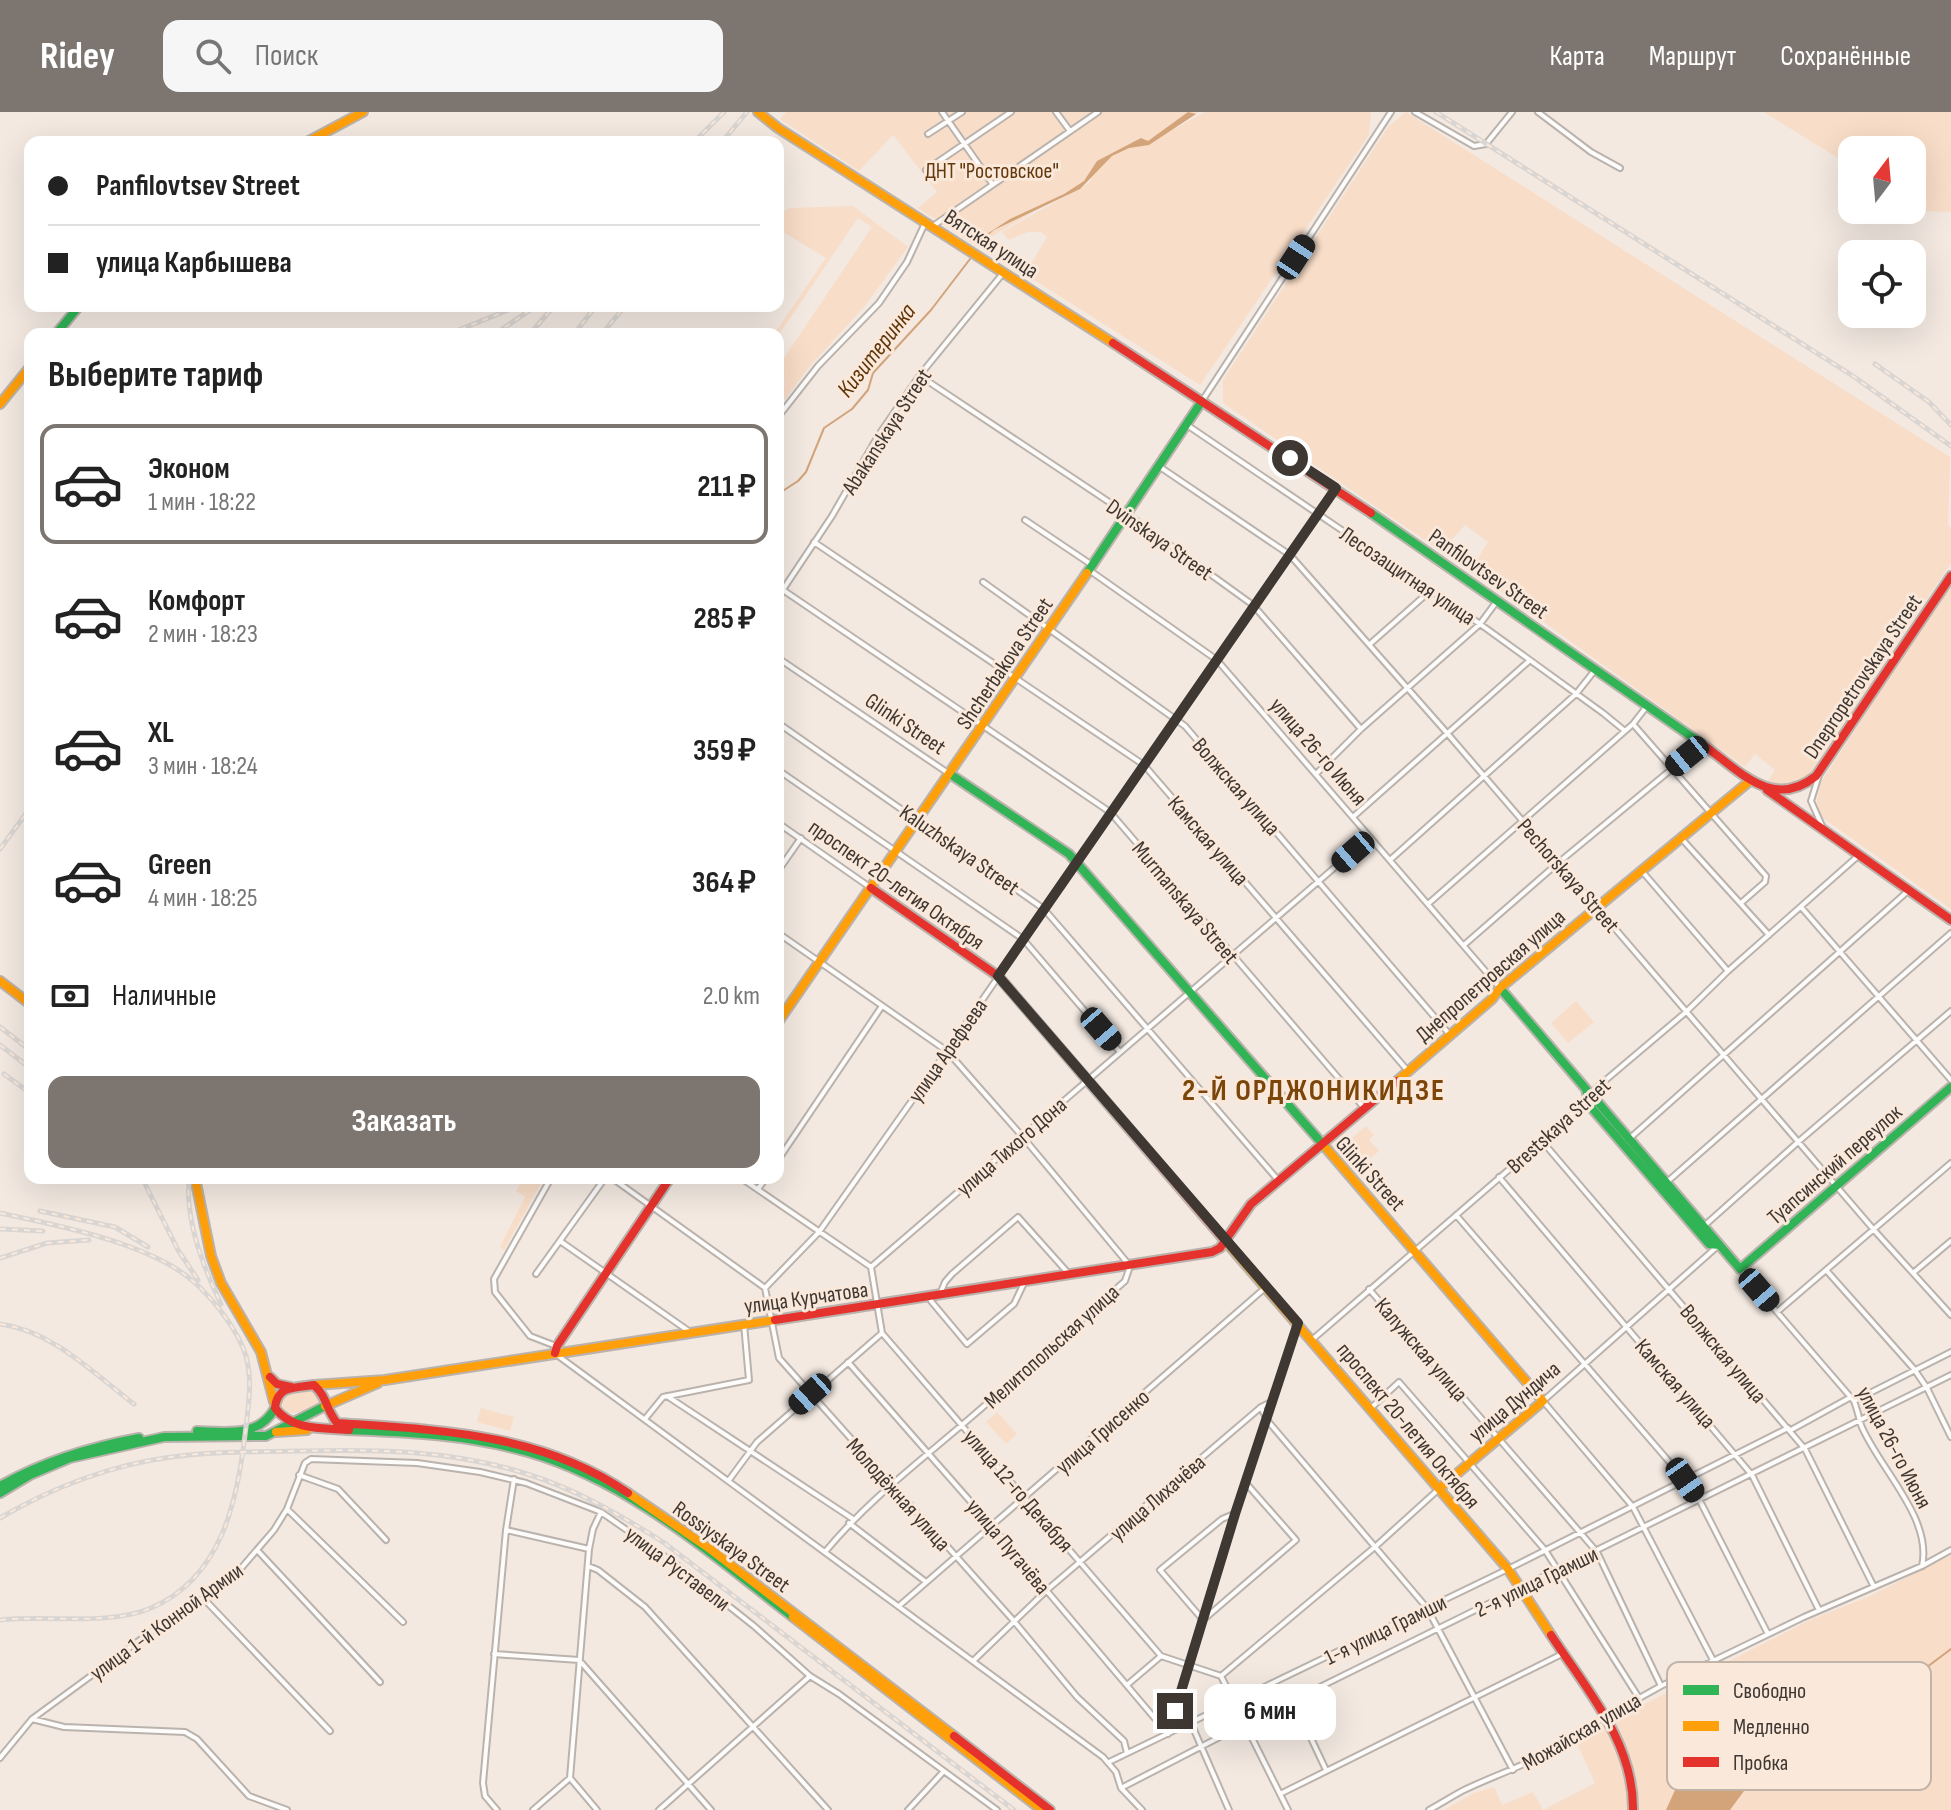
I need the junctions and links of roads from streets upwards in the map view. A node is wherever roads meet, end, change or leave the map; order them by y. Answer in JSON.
{"nodes":[{"id":1,"x":363,"y":112,"type":"edge"},
{"id":2,"x":942,"y":112,"type":"edge"},
{"id":3,"x":962,"y":112,"type":"edge"},
{"id":4,"x":1011,"y":112,"type":"edge"},
{"id":5,"x":1056,"y":112,"type":"edge"},
{"id":6,"x":1098,"y":112,"type":"edge"},
{"id":7,"x":1391,"y":112,"type":"edge"},
{"id":8,"x":1415,"y":112,"type":"edge"},
{"id":9,"x":1512,"y":112,"type":"edge"},
{"id":10,"x":1538,"y":112,"type":"edge"},
{"id":11,"x":760,"y":113,"type":"edge"},
{"id":12,"x":948,"y":121,"type":"junction"},
{"id":13,"x":1070,"y":131,"type":"junction"},
{"id":14,"x":928,"y":134,"type":"dead end"},
{"id":15,"x":318,"y":136,"type":"edge"},
{"id":16,"x":963,"y":143,"type":"junction"},
{"id":17,"x":1620,"y":168,"type":"dead end"},
{"id":18,"x":926,"y":170,"type":"dead end"},
{"id":19,"x":991,"y":183,"type":"junction"},
{"id":20,"x":930,"y":224,"type":"junction"},
{"id":21,"x":1004,"y":272,"type":"junction"},
{"id":22,"x":74,"y":312,"type":"edge"},
{"id":23,"x":61,"y":328,"type":"edge"},
{"id":24,"x":24,"y":374,"type":"edge"},
{"id":25,"x":929,"y":382,"type":"dead end"},
{"id":26,"x":1202,"y":401,"type":"junction"},
{"id":27,"x":0,"y":404,"type":"edge"},
{"id":28,"x":784,"y":409,"type":"edge"},
{"id":29,"x":1187,"y":425,"type":"junction"},
{"id":30,"x":1160,"y":467,"type":"junction"},
{"id":31,"x":1336,"y":488,"type":"junction"},
{"id":32,"x":1127,"y":514,"type":"junction"},
{"id":33,"x":1318,"y":514,"type":"junction"},
{"id":34,"x":1025,"y":520,"type":"dead end"},
{"id":35,"x":814,"y":542,"type":"junction"},
{"id":36,"x":1290,"y":555,"type":"junction"},
{"id":37,"x":1090,"y":568,"type":"junction"},
{"id":38,"x":1951,"y":576,"type":"edge"},
{"id":39,"x":983,"y":582,"type":"dead end"},
{"id":40,"x":784,"y":588,"type":"edge"},
{"id":41,"x":784,"y":591,"type":"edge"},
{"id":42,"x":1430,"y":591,"type":"junction"},
{"id":43,"x":1497,"y":601,"type":"junction"},
{"id":44,"x":1253,"y":605,"type":"junction"},
{"id":45,"x":1480,"y":624,"type":"junction"},
{"id":46,"x":1048,"y":629,"type":"junction"},
{"id":47,"x":1370,"y":644,"type":"junction"},
{"id":48,"x":1217,"y":660,"type":"junction"},
{"id":49,"x":1529,"y":661,"type":"junction"},
{"id":50,"x":784,"y":662,"type":"edge"},
{"id":51,"x":1595,"y":670,"type":"junction"},
{"id":52,"x":1016,"y":677,"type":"junction"},
{"id":53,"x":1407,"y":688,"type":"junction"},
{"id":54,"x":1576,"y":694,"type":"junction"},
{"id":55,"x":1647,"y":706,"type":"junction"},
{"id":56,"x":1177,"y":719,"type":"junction"},
{"id":57,"x":1633,"y":724,"type":"junction"},
{"id":58,"x":982,"y":726,"type":"junction"},
{"id":59,"x":784,"y":727,"type":"edge"},
{"id":60,"x":1361,"y":729,"type":"junction"},
{"id":61,"x":1625,"y":731,"type":"junction"},
{"id":62,"x":1447,"y":733,"type":"junction"},
{"id":63,"x":1702,"y":744,"type":"junction"},
{"id":64,"x":1144,"y":765,"type":"junction"},
{"id":65,"x":1824,"y":766,"type":"junction"},
{"id":66,"x":1672,"y":769,"type":"junction"},
{"id":67,"x":784,"y":774,"type":"edge"},
{"id":68,"x":950,"y":774,"type":"junction"},
{"id":69,"x":1316,"y":774,"type":"junction"},
{"id":70,"x":1483,"y":776,"type":"junction"},
{"id":71,"x":1751,"y":780,"type":"junction"},
{"id":72,"x":1764,"y":788,"type":"junction"},
{"id":73,"x":1110,"y":812,"type":"junction"},
{"id":74,"x":1711,"y":812,"type":"junction"},
{"id":75,"x":1353,"y":817,"type":"junction"},
{"id":76,"x":918,"y":820,"type":"junction"},
{"id":77,"x":1523,"y":821,"type":"junction"},
{"id":78,"x":784,"y":827,"type":"edge"},
{"id":79,"x":1823,"y":828,"type":"junction"},
{"id":80,"x":1370,"y":837,"type":"junction"},
{"id":81,"x":801,"y":838,"type":"junction"},
{"id":82,"x":1681,"y":838,"type":"junction"},
{"id":83,"x":896,"y":851,"type":"junction"},
{"id":84,"x":1858,"y":856,"type":"junction"},
{"id":85,"x":1390,"y":860,"type":"junction"},
{"id":86,"x":784,"y":862,"type":"edge"},
{"id":87,"x":1077,"y":862,"type":"junction"},
{"id":88,"x":1558,"y":863,"type":"junction"},
{"id":89,"x":1641,"y":870,"type":"junction"},
{"id":90,"x":1319,"y":881,"type":"junction"},
{"id":91,"x":871,"y":888,"type":"junction"},
{"id":92,"x":1908,"y":891,"type":"junction"},
{"id":93,"x":1741,"y":903,"type":"junction"},
{"id":94,"x":1428,"y":904,"type":"junction"},
{"id":95,"x":1596,"y":907,"type":"junction"},
{"id":96,"x":1801,"y":907,"type":"junction"},
{"id":97,"x":1044,"y":909,"type":"junction"},
{"id":98,"x":1275,"y":917,"type":"junction"},
{"id":99,"x":1951,"y":920,"type":"edge"},
{"id":100,"x":1951,"y":933,"type":"edge"},
{"id":101,"x":1769,"y":935,"type":"junction"},
{"id":102,"x":784,"y":937,"type":"edge"},
{"id":103,"x":1023,"y":939,"type":"junction"},
{"id":104,"x":1464,"y":945,"type":"junction"},
{"id":105,"x":1838,"y":951,"type":"junction"},
{"id":106,"x":1231,"y":955,"type":"junction"},
{"id":107,"x":820,"y":961,"type":"junction"},
{"id":108,"x":1728,"y":971,"type":"junction"},
{"id":109,"x":998,"y":976,"type":"junction"},
{"id":110,"x":0,"y":981,"type":"edge"},
{"id":111,"x":1500,"y":988,"type":"junction"},
{"id":112,"x":1189,"y":992,"type":"junction"},
{"id":113,"x":1878,"y":997,"type":"junction"},
{"id":114,"x":24,"y":999,"type":"edge"},
{"id":115,"x":882,"y":1006,"type":"junction"},
{"id":116,"x":1951,"y":1011,"type":"edge"},
{"id":117,"x":1686,"y":1012,"type":"junction"},
{"id":118,"x":784,"y":1013,"type":"edge"},
{"id":119,"x":1147,"y":1029,"type":"junction"},
{"id":120,"x":1450,"y":1035,"type":"junction"},
{"id":121,"x":1917,"y":1042,"type":"junction"},
{"id":122,"x":947,"y":1051,"type":"junction"},
{"id":123,"x":1120,"y":1052,"type":"junction"},
{"id":124,"x":1722,"y":1054,"type":"junction"},
{"id":125,"x":1408,"y":1071,"type":"junction"},
{"id":126,"x":1088,"y":1080,"type":"junction"},
{"id":127,"x":1951,"y":1080,"type":"edge"},
{"id":128,"x":1951,"y":1087,"type":"edge"},
{"id":129,"x":1588,"y":1095,"type":"junction"},
{"id":130,"x":1760,"y":1098,"type":"junction"},
{"id":131,"x":1365,"y":1109,"type":"junction"},
{"id":132,"x":1022,"y":1136,"type":"junction"},
{"id":133,"x":1628,"y":1140,"type":"junction"},
{"id":134,"x":1542,"y":1141,"type":"junction"},
{"id":135,"x":1798,"y":1142,"type":"junction"},
{"id":136,"x":1323,"y":1146,"type":"junction"},
{"id":137,"x":784,"y":1151,"type":"edge"},
{"id":138,"x":1951,"y":1163,"type":"edge"},
{"id":139,"x":1499,"y":1177,"type":"junction"},
{"id":140,"x":1278,"y":1180,"type":"junction"},
{"id":141,"x":1666,"y":1183,"type":"junction"},
{"id":142,"x":196,"y":1184,"type":"edge"},
{"id":143,"x":548,"y":1184,"type":"edge"},
{"id":144,"x":601,"y":1184,"type":"edge"},
{"id":145,"x":620,"y":1184,"type":"edge"},
{"id":146,"x":666,"y":1184,"type":"edge"},
{"id":147,"x":750,"y":1184,"type":"edge"},
{"id":148,"x":762,"y":1184,"type":"edge"},
{"id":149,"x":1837,"y":1186,"type":"junction"},
{"id":150,"x":758,"y":1190,"type":"junction"},
{"id":151,"x":651,"y":1206,"type":"junction"},
{"id":152,"x":1456,"y":1215,"type":"junction"},
{"id":153,"x":1704,"y":1226,"type":"junction"},
{"id":154,"x":1874,"y":1230,"type":"junction"},
{"id":155,"x":819,"y":1232,"type":"junction"},
{"id":156,"x":1227,"y":1240,"type":"junction"},
{"id":157,"x":560,"y":1241,"type":"junction"},
{"id":158,"x":1951,"y":1241,"type":"edge"},
{"id":159,"x":1719,"y":1245,"type":"junction"},
{"id":160,"x":1416,"y":1250,"type":"junction"},
{"id":161,"x":1130,"y":1266,"type":"junction"},
{"id":162,"x":871,"y":1267,"type":"junction"},
{"id":163,"x":1740,"y":1269,"type":"junction"},
{"id":164,"x":1826,"y":1270,"type":"junction"},
{"id":165,"x":605,"y":1272,"type":"junction"},
{"id":166,"x":536,"y":1274,"type":"dead end"},
{"id":167,"x":1069,"y":1274,"type":"junction"},
{"id":168,"x":1912,"y":1274,"type":"junction"},
{"id":169,"x":1025,"y":1281,"type":"junction"},
{"id":170,"x":1267,"y":1286,"type":"junction"},
{"id":171,"x":765,"y":1288,"type":"junction"},
{"id":172,"x":1369,"y":1289,"type":"junction"},
{"id":173,"x":1669,"y":1289,"type":"junction"},
{"id":174,"x":935,"y":1295,"type":"junction"},
{"id":175,"x":876,"y":1305,"type":"junction"},
{"id":176,"x":1777,"y":1312,"type":"junction"},
{"id":177,"x":1951,"y":1315,"type":"edge"},
{"id":178,"x":770,"y":1320,"type":"junction"},
{"id":179,"x":1298,"y":1323,"type":"junction"},
{"id":180,"x":744,"y":1324,"type":"junction"},
{"id":181,"x":1628,"y":1327,"type":"junction"},
{"id":182,"x":690,"y":1332,"type":"junction"},
{"id":183,"x":882,"y":1333,"type":"junction"},
{"id":184,"x":1313,"y":1339,"type":"junction"},
{"id":185,"x":556,"y":1350,"type":"junction"},
{"id":186,"x":1951,"y":1352,"type":"edge"},
{"id":187,"x":848,"y":1362,"type":"junction"},
{"id":188,"x":1585,"y":1364,"type":"junction"},
{"id":189,"x":1914,"y":1369,"type":"junction"},
{"id":190,"x":1951,"y":1375,"type":"edge"},
{"id":191,"x":270,"y":1377,"type":"junction"},
{"id":192,"x":385,"y":1380,"type":"junction"},
{"id":193,"x":314,"y":1385,"type":"junction"},
{"id":194,"x":291,"y":1387,"type":"junction"},
{"id":195,"x":1927,"y":1388,"type":"junction"},
{"id":196,"x":810,"y":1394,"type":"junction"},
{"id":197,"x":667,"y":1396,"type":"junction"},
{"id":198,"x":1852,"y":1399,"type":"junction"},
{"id":199,"x":1273,"y":1401,"type":"junction"},
{"id":200,"x":1543,"y":1401,"type":"junction"},
{"id":201,"x":275,"y":1406,"type":"junction"},
{"id":202,"x":325,"y":1406,"type":"junction"},
{"id":203,"x":1261,"y":1407,"type":"junction"},
{"id":204,"x":1371,"y":1408,"type":"junction"},
{"id":205,"x":645,"y":1419,"type":"junction"},
{"id":206,"x":1267,"y":1420,"type":"junction"},
{"id":207,"x":1860,"y":1420,"type":"junction"},
{"id":208,"x":293,"y":1421,"type":"junction"},
{"id":209,"x":962,"y":1425,"type":"junction"},
{"id":210,"x":1789,"y":1429,"type":"junction"},
{"id":211,"x":349,"y":1430,"type":"junction"},
{"id":212,"x":276,"y":1432,"type":"junction"},
{"id":213,"x":239,"y":1434,"type":"junction"},
{"id":214,"x":1499,"y":1437,"type":"junction"},
{"id":215,"x":1951,"y":1437,"type":"edge"},
{"id":216,"x":750,"y":1449,"type":"junction"},
{"id":217,"x":1805,"y":1449,"type":"junction"},
{"id":218,"x":929,"y":1453,"type":"junction"},
{"id":219,"x":1738,"y":1455,"type":"junction"},
{"id":220,"x":305,"y":1463,"type":"joint"},
{"id":221,"x":1469,"y":1463,"type":"junction"},
{"id":222,"x":299,"y":1475,"type":"junction"},
{"id":223,"x":1752,"y":1475,"type":"junction"},
{"id":224,"x":514,"y":1479,"type":"junction"},
{"id":225,"x":729,"y":1480,"type":"junction"},
{"id":226,"x":1685,"y":1480,"type":"junction"},
{"id":227,"x":1245,"y":1482,"type":"junction"},
{"id":228,"x":891,"y":1484,"type":"junction"},
{"id":229,"x":0,"y":1486,"type":"edge"},
{"id":230,"x":1440,"y":1488,"type":"junction"},
{"id":231,"x":0,"y":1493,"type":"edge"},
{"id":232,"x":1025,"y":1498,"type":"junction"},
{"id":233,"x":1700,"y":1501,"type":"junction"},
{"id":234,"x":1633,"y":1507,"type":"junction"},
{"id":235,"x":287,"y":1509,"type":"junction"},
{"id":236,"x":601,"y":1512,"type":"junction"},
{"id":237,"x":1235,"y":1514,"type":"junction"},
{"id":238,"x":851,"y":1521,"type":"junction"},
{"id":239,"x":992,"y":1526,"type":"junction"},
{"id":240,"x":1646,"y":1528,"type":"junction"},
{"id":241,"x":506,"y":1530,"type":"junction"},
{"id":242,"x":1582,"y":1532,"type":"junction"},
{"id":243,"x":386,"y":1540,"type":"dead end"},
{"id":244,"x":1376,"y":1546,"type":"junction"},
{"id":245,"x":589,"y":1549,"type":"junction"},
{"id":246,"x":1545,"y":1550,"type":"junction"},
{"id":247,"x":1951,"y":1550,"type":"edge"},
{"id":248,"x":258,"y":1551,"type":"junction"},
{"id":249,"x":825,"y":1552,"type":"junction"},
{"id":250,"x":1597,"y":1552,"type":"junction"},
{"id":251,"x":955,"y":1557,"type":"junction"},
{"id":252,"x":1081,"y":1562,"type":"junction"},
{"id":253,"x":588,"y":1566,"type":"junction"},
{"id":254,"x":1922,"y":1566,"type":"junction"},
{"id":255,"x":1508,"y":1569,"type":"junction"},
{"id":256,"x":1557,"y":1572,"type":"junction"},
{"id":257,"x":927,"y":1583,"type":"junction"},
{"id":258,"x":1874,"y":1587,"type":"junction"},
{"id":259,"x":1522,"y":1588,"type":"junction"},
{"id":260,"x":1047,"y":1590,"type":"junction"},
{"id":261,"x":204,"y":1599,"type":"junction"},
{"id":262,"x":899,"y":1606,"type":"junction"},
{"id":263,"x":1427,"y":1608,"type":"junction"},
{"id":264,"x":1819,"y":1610,"type":"junction"},
{"id":265,"x":1013,"y":1620,"type":"junction"},
{"id":266,"x":1203,"y":1620,"type":"junction"},
{"id":267,"x":403,"y":1622,"type":"dead end"},
{"id":268,"x":1440,"y":1628,"type":"junction"},
{"id":269,"x":1769,"y":1635,"type":"junction"},
{"id":270,"x":1564,"y":1653,"type":"junction"},
{"id":271,"x":494,"y":1654,"type":"junction"},
{"id":272,"x":1161,"y":1656,"type":"junction"},
{"id":273,"x":579,"y":1660,"type":"junction"},
{"id":274,"x":973,"y":1661,"type":"junction"},
{"id":275,"x":1714,"y":1662,"type":"joint"},
{"id":276,"x":1189,"y":1667,"type":"junction"},
{"id":277,"x":810,"y":1676,"type":"junction"},
{"id":278,"x":1221,"y":1676,"type":"junction"},
{"id":279,"x":380,"y":1682,"type":"dead end"},
{"id":280,"x":1667,"y":1683,"type":"edge"},
{"id":281,"x":1127,"y":1685,"type":"junction"},
{"id":282,"x":1661,"y":1686,"type":"junction"},
{"id":283,"x":1476,"y":1698,"type":"junction"},
{"id":284,"x":1639,"y":1698,"type":"junction"},
{"id":285,"x":1293,"y":1700,"type":"junction"},
{"id":286,"x":1234,"y":1702,"type":"junction"},
{"id":287,"x":1605,"y":1717,"type":"junction"},
{"id":288,"x":32,"y":1719,"type":"junction"},
{"id":289,"x":1191,"y":1723,"type":"junction"},
{"id":290,"x":1245,"y":1724,"type":"junction"},
{"id":291,"x":752,"y":1726,"type":"junction"},
{"id":292,"x":330,"y":1731,"type":"dead end"},
{"id":293,"x":1168,"y":1734,"type":"junction"},
{"id":294,"x":1201,"y":1746,"type":"junction"},
{"id":295,"x":1127,"y":1753,"type":"junction"},
{"id":296,"x":0,"y":1758,"type":"edge"},
{"id":297,"x":1109,"y":1762,"type":"junction"},
{"id":298,"x":1513,"y":1770,"type":"junction"},
{"id":299,"x":944,"y":1771,"type":"junction"},
{"id":300,"x":1327,"y":1771,"type":"junction"},
{"id":301,"x":570,"y":1778,"type":"junction"},
{"id":302,"x":689,"y":1784,"type":"junction"},
{"id":303,"x":1121,"y":1788,"type":"junction"},
{"id":304,"x":1280,"y":1794,"type":"junction"},
{"id":305,"x":287,"y":1810,"type":"edge"},
{"id":306,"x":497,"y":1810,"type":"edge"},
{"id":307,"x":533,"y":1810,"type":"edge"},
{"id":308,"x":597,"y":1810,"type":"edge"},
{"id":309,"x":659,"y":1810,"type":"edge"},
{"id":310,"x":711,"y":1810,"type":"edge"},
{"id":311,"x":828,"y":1810,"type":"edge"},
{"id":312,"x":908,"y":1810,"type":"edge"},
{"id":313,"x":997,"y":1810,"type":"edge"},
{"id":314,"x":1042,"y":1810,"type":"edge"},
{"id":315,"x":1050,"y":1810,"type":"edge"},
{"id":316,"x":1142,"y":1810,"type":"edge"},
{"id":317,"x":1229,"y":1810,"type":"edge"},
{"id":318,"x":1288,"y":1810,"type":"edge"},
{"id":319,"x":1429,"y":1810,"type":"edge"},
{"id":320,"x":1633,"y":1810,"type":"edge"}],
"edges":[{"from":1,"to":15,"type":"street"},
{"from":2,"to":12,"type":"street"},
{"from":3,"to":12,"type":"street"},
{"from":4,"to":16,"type":"street"},
{"from":5,"to":13,"type":"street"},
{"from":6,"to":13,"type":"street"},
{"from":7,"to":26,"type":"street"},
{"from":8,"to":9,"type":"street"},
{"from":10,"to":17,"type":"street"},
{"from":11,"to":20,"type":"street","name":"Вятская улица"},
{"from":12,"to":14,"type":"street"},
{"from":12,"to":16,"type":"street"},
{"from":13,"to":19,"type":"street"},
{"from":16,"to":18,"type":"street"},
{"from":16,"to":19,"type":"street"},
{"from":19,"to":20,"type":"street"},
{"from":20,"to":21,"type":"street","name":"Вятская улица"},
{"from":20,"to":28,"type":"street"},
{"from":21,"to":26,"type":"street","name":"Вятская улица"},
{"from":21,"to":35,"type":"street","name":"Abakanskaya Street"},
{"from":22,"to":23,"type":"street"},
{"from":24,"to":27,"type":"street"},
{"from":25,"to":32,"type":"street","name":"Dvinskaya Street"},
{"from":26,"to":29,"type":"street","name":"Shcherbakova Street"},
{"from":26,"to":31,"type":"street","name":"Panfilovtsev Street"},
{"from":29,"to":30,"type":"street","name":"Shcherbakova Street"},
{"from":29,"to":33,"type":"street","name":"Лесозащитная улица"},
{"from":30,"to":32,"type":"street","name":"Shcherbakova Street"},
{"from":30,"to":36,"type":"street","name":"Pechorskaya Street"},
{"from":31,"to":33,"type":"street","name":"улица Арефьева"},
{"from":31,"to":43,"type":"street","name":"Panfilovtsev Street"},
{"from":32,"to":37,"type":"street","name":"Shcherbakova Street"},
{"from":32,"to":44,"type":"street","name":"Dvinskaya Street"},
{"from":33,"to":36,"type":"street","name":"улица Арефьева"},
{"from":33,"to":42,"type":"street","name":"Лесозащитная улица"},
{"from":34,"to":37,"type":"street","name":"улица 26-го Июня"},
{"from":35,"to":40,"type":"street","name":"Abakanskaya Street"},
{"from":35,"to":52,"type":"street","name":"Камская улица"},
{"from":36,"to":44,"type":"street","name":"улица Арефьева"},
{"from":36,"to":47,"type":"street","name":"Pechorskaya Street"},
{"from":37,"to":46,"type":"street","name":"Shcherbakova Street"},
{"from":37,"to":48,"type":"street","name":"улица 26-го Июня"},
{"from":38,"to":65,"type":"street","name":"Dnepropetrovskaya Street"},
{"from":39,"to":46,"type":"street","name":"Волжская улица"},
{"from":41,"to":58,"type":"street","name":"Murmanskaya Street"},
{"from":42,"to":45,"type":"street","name":"Лесозащитная улица"},
{"from":42,"to":47,"type":"street"},
{"from":43,"to":45,"type":"street"},
{"from":43,"to":51,"type":"street","name":"Panfilovtsev Street"},
{"from":44,"to":48,"type":"street","name":"улица Арефьева"},
{"from":44,"to":60,"type":"street","name":"Dvinskaya Street"},
{"from":45,"to":49,"type":"street","name":"Лесозащитная улица"},
{"from":45,"to":53,"type":"street"},
{"from":46,"to":52,"type":"street","name":"Shcherbakova Street"},
{"from":46,"to":56,"type":"street","name":"Волжская улица"},
{"from":47,"to":53,"type":"street","name":"Pechorskaya Street"},
{"from":48,"to":56,"type":"street","name":"улица Арефьева"},
{"from":48,"to":69,"type":"street","name":"улица 26-го Июня"},
{"from":49,"to":54,"type":"street","name":"Лесозащитная улица"},
{"from":49,"to":62,"type":"street"},
{"from":50,"to":68,"type":"street","name":"Glinki Street"},
{"from":51,"to":54,"type":"street"},
{"from":51,"to":55,"type":"street","name":"Panfilovtsev Street"},
{"from":52,"to":58,"type":"street","name":"Shcherbakova Street"},
{"from":52,"to":64,"type":"street","name":"Камская улица"},
{"from":53,"to":60,"type":"street"},
{"from":53,"to":62,"type":"street","name":"Pechorskaya Street"},
{"from":54,"to":61,"type":"street","name":"Лесозащитная улица"},
{"from":54,"to":70,"type":"street"},
{"from":55,"to":57,"type":"street"},
{"from":55,"to":63,"type":"street","name":"Panfilovtsev Street"},
{"from":56,"to":64,"type":"street","name":"улица Арефьева"},
{"from":56,"to":90,"type":"street","name":"Волжская улица"},
{"from":57,"to":61,"type":"street"},
{"from":57,"to":66,"type":"street"},
{"from":58,"to":68,"type":"street","name":"Shcherbakova Street"},
{"from":58,"to":73,"type":"street","name":"Murmanskaya Street"},
{"from":59,"to":76,"type":"street","name":"Kaluzhskaya Street"},
{"from":60,"to":69,"type":"street"},
{"from":61,"to":77,"type":"street"},
{"from":62,"to":70,"type":"street","name":"Pechorskaya Street"},
{"from":62,"to":75,"type":"street"},
{"from":63,"to":66,"type":"street"},
{"from":63,"to":71,"type":"street","name":"Panfilovtsev Street"},
{"from":64,"to":73,"type":"street","name":"улица Арефьева"},
{"from":64,"to":98,"type":"street","name":"Камская улица"},
{"from":65,"to":72,"type":"street","name":"Dnepropetrovskaya Street"},
{"from":65,"to":79,"type":"street"},
{"from":66,"to":74,"type":"street"},
{"from":66,"to":88,"type":"street"},
{"from":67,"to":83,"type":"street"},
{"from":68,"to":76,"type":"street","name":"Shcherbakova Street"},
{"from":68,"to":87,"type":"street","name":"Glinki Street"},
{"from":69,"to":75,"type":"street","name":"улица 26-го Июня"},
{"from":70,"to":77,"type":"street","name":"Pechorskaya Street"},
{"from":70,"to":85,"type":"street"},
{"from":71,"to":72,"type":"street"},
{"from":71,"to":74,"type":"street","name":"Днепропетровская улица"},
{"from":72,"to":79,"type":"street"},
{"from":73,"to":87,"type":"street","name":"улица Арефьева"},
{"from":73,"to":106,"type":"street","name":"Murmanskaya Street"},
{"from":74,"to":82,"type":"street","name":"Днепропетровская улица"},
{"from":74,"to":93,"type":"street"},
{"from":75,"to":80,"type":"street","name":"улица 26-го Июня"},
{"from":76,"to":83,"type":"street","name":"Shcherbakova Street"},
{"from":76,"to":97,"type":"street","name":"Kaluzhskaya Street"},
{"from":77,"to":88,"type":"street","name":"Pechorskaya Street"},
{"from":77,"to":94,"type":"street"},
{"from":78,"to":81,"type":"street","name":"проспект 20-летия Октября"},
{"from":79,"to":84,"type":"street"},
{"from":80,"to":85,"type":"street","name":"улица 26-го Июня"},
{"from":80,"to":90,"type":"street","name":"улица Тихого Дона"},
{"from":81,"to":86,"type":"street"},
{"from":81,"to":91,"type":"street","name":"проспект 20-летия Октября"},
{"from":82,"to":89,"type":"street","name":"Днепропетровская улица"},
{"from":82,"to":93,"type":"street"},
{"from":83,"to":91,"type":"street","name":"Shcherbakova Street"},
{"from":83,"to":103,"type":"street"},
{"from":84,"to":92,"type":"street"},
{"from":84,"to":96,"type":"street","name":"Brestskaya Street"},
{"from":85,"to":94,"type":"street","name":"улица 26-го Июня"},
{"from":87,"to":97,"type":"street","name":"улица Арефьева"},
{"from":87,"to":112,"type":"street","name":"Glinki Street"},
{"from":88,"to":95,"type":"street","name":"Pechorskaya Street"},
{"from":88,"to":104,"type":"street"},
{"from":89,"to":95,"type":"street","name":"Днепропетровская улица"},
{"from":89,"to":108,"type":"street"},
{"from":90,"to":98,"type":"street","name":"улица Тихого Дона"},
{"from":90,"to":120,"type":"street","name":"Волжская улица"},
{"from":91,"to":107,"type":"street","name":"Shcherbakova Street"},
{"from":91,"to":109,"type":"street","name":"проспект 20-летия Октября"},
{"from":92,"to":99,"type":"street"},
{"from":92,"to":105,"type":"street"},
{"from":93,"to":101,"type":"street"},
{"from":94,"to":104,"type":"street","name":"улица 26-го Июня"},
{"from":95,"to":111,"type":"street","name":"Днепропетровская улица"},
{"from":95,"to":117,"type":"street","name":"Pechorskaya Street"},
{"from":96,"to":101,"type":"street","name":"Brestskaya Street"},
{"from":96,"to":105,"type":"street"},
{"from":97,"to":103,"type":"street","name":"улица Арефьева"},
{"from":97,"to":119,"type":"street","name":"Kaluzhskaya Street"},
{"from":98,"to":106,"type":"street","name":"улица Тихого Дона"},
{"from":98,"to":125,"type":"street","name":"Камская улица"},
{"from":100,"to":113,"type":"street"},
{"from":101,"to":108,"type":"street","name":"Brestskaya Street"},
{"from":102,"to":107,"type":"street"},
{"from":103,"to":109,"type":"street","name":"улица Арефьева"},
{"from":103,"to":123,"type":"street"},
{"from":104,"to":111,"type":"street","name":"улица 26-го Июня"},
{"from":105,"to":113,"type":"street"},
{"from":105,"to":124,"type":"street"},
{"from":106,"to":112,"type":"street","name":"улица Тихого Дона"},
{"from":106,"to":131,"type":"street","name":"Murmanskaya Street"},
{"from":107,"to":115,"type":"street"},
{"from":107,"to":118,"type":"street","name":"Shcherbakova Street"},
{"from":108,"to":117,"type":"street","name":"Brestskaya Street"},
{"from":109,"to":122,"type":"street","name":"улица Арефьева"},
{"from":109,"to":126,"type":"street","name":"проспект 20-летия Октября"},
{"from":110,"to":114,"type":"street"},
{"from":111,"to":120,"type":"street","name":"Днепропетровская улица"},
{"from":111,"to":129,"type":"street","name":"улица 26-го Июня"},
{"from":112,"to":119,"type":"street","name":"улица Тихого Дона"},
{"from":112,"to":136,"type":"street","name":"Glinki Street"},
{"from":113,"to":121,"type":"street"},
{"from":113,"to":130,"type":"street"},
{"from":115,"to":122,"type":"street"},
{"from":115,"to":137,"type":"street"},
{"from":116,"to":121,"type":"street"},
{"from":117,"to":124,"type":"street","name":"Pechorskaya Street"},
{"from":117,"to":129,"type":"street","name":"Brestskaya Street"},
{"from":119,"to":123,"type":"street","name":"улица Тихого Дона"},
{"from":119,"to":140,"type":"street","name":"Kaluzhskaya Street"},
{"from":120,"to":125,"type":"street","name":"Днепропетровская улица"},
{"from":121,"to":127,"type":"street"},
{"from":121,"to":135,"type":"street"},
{"from":122,"to":132,"type":"street"},
{"from":122,"to":155,"type":"street","name":"улица Арефьева"},
{"from":123,"to":126,"type":"street","name":"улица Тихого Дона"},
{"from":124,"to":130,"type":"street","name":"Pechorskaya Street"},
{"from":124,"to":133,"type":"street"},
{"from":125,"to":131,"type":"street","name":"Днепропетровская улица"},
{"from":126,"to":132,"type":"street","name":"улица Тихого Дона"},
{"from":126,"to":156,"type":"street","name":"проспект 20-летия Октября"},
{"from":128,"to":149,"type":"street","name":"Туапсинский переулок"},
{"from":129,"to":133,"type":"street","name":"улица 26-го Июня"},
{"from":129,"to":134,"type":"street","name":"Brestskaya Street"},
{"from":129,"to":159,"type":"street","name":"улица 26-го Июня"},
{"from":130,"to":135,"type":"street","name":"Pechorskaya Street"},
{"from":130,"to":141,"type":"street"},
{"from":131,"to":136,"type":"street","name":"Днепропетровская улица"},
{"from":132,"to":161,"type":"street"},
{"from":132,"to":162,"type":"street","name":"улица Тихого Дона"},
{"from":133,"to":141,"type":"street","name":"улица 26-го Июня"},
{"from":134,"to":139,"type":"street","name":"Brestskaya Street"},
{"from":134,"to":173,"type":"street","name":"Волжская улица"},
{"from":135,"to":149,"type":"street","name":"Pechorskaya Street"},
{"from":135,"to":153,"type":"street"},
{"from":136,"to":140,"type":"street","name":"Днепропетровская улица"},
{"from":136,"to":160,"type":"street","name":"Glinki Street"},
{"from":138,"to":154,"type":"street"},
{"from":139,"to":152,"type":"street","name":"Brestskaya Street"},
{"from":139,"to":181,"type":"street","name":"Камская улица"},
{"from":140,"to":156,"type":"street","name":"Днепропетровская улица"},
{"from":141,"to":153,"type":"street","name":"улица 26-го Июня"},
{"from":142,"to":191,"type":"street"},
{"from":143,"to":185,"type":"street"},
{"from":144,"to":157,"type":"street"},
{"from":145,"to":151,"type":"street"},
{"from":146,"to":151,"type":"street"},
{"from":147,"to":150,"type":"street"},
{"from":148,"to":150,"type":"street"},
{"from":149,"to":154,"type":"street","name":"Pechorskaya Street"},
{"from":149,"to":163,"type":"street","name":"Туапсинский переулок"},
{"from":150,"to":155,"type":"street"},
{"from":151,"to":165,"type":"street"},
{"from":151,"to":171,"type":"street"},
{"from":152,"to":160,"type":"street","name":"Brestskaya Street"},
{"from":152,"to":188,"type":"street"},
{"from":153,"to":159,"type":"street","name":"улица 26-го Июня"},
{"from":154,"to":164,"type":"street"},
{"from":154,"to":168,"type":"street","name":"Pechorskaya Street"},
{"from":155,"to":162,"type":"street"},
{"from":155,"to":171,"type":"street","name":"улица Арефьева"},
{"from":156,"to":161,"type":"street","name":"улица Курчатова"},
{"from":156,"to":170,"type":"street","name":"проспект 20-летия Октября"},
{"from":157,"to":165,"type":"street"},
{"from":157,"to":166,"type":"street"},
{"from":158,"to":168,"type":"street"},
{"from":159,"to":163,"type":"street","name":"улица 26-го Июня"},
{"from":159,"to":173,"type":"street","name":"улица Дундича"},
{"from":160,"to":172,"type":"street","name":"Brestskaya Street"},
{"from":160,"to":200,"type":"street","name":"Glinki Street"},
{"from":161,"to":167,"type":"street","name":"улица Курчатова"},
{"from":161,"to":209,"type":"street","name":"Мелитопольская улица"},
{"from":162,"to":175,"type":"street","name":"улица 12-го Декабря"},
{"from":163,"to":176,"type":"street","name":"улица 26-го Июня"},
{"from":164,"to":176,"type":"street"},
{"from":164,"to":189,"type":"street"},
{"from":165,"to":182,"type":"street"},
{"from":165,"to":185,"type":"street"},
{"from":167,"to":169,"type":"street","name":"улица Курчатова"},
{"from":167,"to":174,"type":"street"},
{"from":168,"to":177,"type":"street","name":"Pechorskaya Street"},
{"from":169,"to":174,"type":"street","name":"улица Курчатова"},
{"from":169,"to":174,"type":"street"},
{"from":170,"to":179,"type":"street","name":"проспект 20-летия Октября"},
{"from":170,"to":232,"type":"street","name":"улица Грисенко"},
{"from":171,"to":178,"type":"street","name":"Молодёжная улица"},
{"from":172,"to":184,"type":"street","name":"Brestskaya Street"},
{"from":172,"to":214,"type":"street","name":"Калужская улица"},
{"from":173,"to":181,"type":"street","name":"улица Дундича"},
{"from":173,"to":210,"type":"street","name":"Волжская улица"},
{"from":174,"to":175,"type":"street","name":"улица Курчатова"},
{"from":175,"to":178,"type":"street","name":"улица Курчатова"},
{"from":175,"to":183,"type":"street","name":"улица 12-го Декабря"},
{"from":176,"to":198,"type":"street","name":"улица 26-го Июня"},
{"from":178,"to":180,"type":"street","name":"улица Курчатова"},
{"from":178,"to":196,"type":"street","name":"Молодёжная улица"},
{"from":179,"to":184,"type":"street","name":"проспект 20-летия Октября"},
{"from":179,"to":199,"type":"street"},
{"from":180,"to":182,"type":"street","name":"улица Курчатова"},
{"from":180,"to":197,"type":"street"},
{"from":181,"to":188,"type":"street","name":"улица Дундича"},
{"from":181,"to":219,"type":"street","name":"Камская улица"},
{"from":182,"to":185,"type":"street","name":"улица Курчатова"},
{"from":183,"to":187,"type":"street"},
{"from":183,"to":209,"type":"street","name":"улица 12-го Декабря"},
{"from":184,"to":204,"type":"street","name":"проспект 20-летия Октября"},
{"from":185,"to":192,"type":"street","name":"улица Курчатова"},
{"from":185,"to":205,"type":"street"},
{"from":186,"to":189,"type":"street","name":"1-я улица Грамши"},
{"from":187,"to":196,"type":"street"},
{"from":187,"to":218,"type":"street","name":"улица Пугачёва"},
{"from":188,"to":200,"type":"street","name":"улица Дундича"},
{"from":188,"to":226,"type":"street"},
{"from":189,"to":195,"type":"street"},
{"from":189,"to":198,"type":"street","name":"1-я улица Грамши"},
{"from":190,"to":195,"type":"street","name":"2-я улица Грамши"},
{"from":191,"to":194,"type":"street"},
{"from":191,"to":201,"type":"street"},
{"from":192,"to":193,"type":"street","name":"улица Курчатова"},
{"from":192,"to":202,"type":"street","name":"улица Курчатова"},
{"from":193,"to":194,"type":"street"},
{"from":193,"to":202,"type":"street"},
{"from":194,"to":201,"type":"street"},
{"from":195,"to":207,"type":"street","name":"2-я улица Грамши"},
{"from":195,"to":215,"type":"street"},
{"from":196,"to":216,"type":"street"},
{"from":196,"to":228,"type":"street","name":"Молодёжная улица"},
{"from":197,"to":205,"type":"street"},
{"from":197,"to":216,"type":"street"},
{"from":198,"to":207,"type":"street","name":"улица 26-го Июня"},
{"from":198,"to":210,"type":"street","name":"1-я улица Грамши"},
{"from":199,"to":203,"type":"street","name":"улица Лихачёва"},
{"from":199,"to":206,"type":"street"},
{"from":200,"to":214,"type":"street","name":"улица Дундича"},
{"from":200,"to":234,"type":"street","name":"Glinki Street"},
{"from":201,"to":208,"type":"street"},
{"from":201,"to":213,"type":"street"},
{"from":202,"to":208,"type":"street"},
{"from":202,"to":315,"type":"street"},
{"from":203,"to":206,"type":"street"},
{"from":203,"to":252,"type":"street","name":"улица Лихачёва"},
{"from":204,"to":221,"type":"street"},
{"from":204,"to":230,"type":"street","name":"проспект 20-летия Октября"},
{"from":205,"to":225,"type":"street"},
{"from":206,"to":227,"type":"street"},
{"from":206,"to":244,"type":"street"},
{"from":207,"to":217,"type":"street","name":"2-я улица Грамши"},
{"from":207,"to":254,"type":"street","name":"улица 26-го Июня"},
{"from":208,"to":211,"type":"street"},
{"from":208,"to":212,"type":"street"},
{"from":209,"to":218,"type":"street","name":"Мелитопольская улица"},
{"from":209,"to":232,"type":"street","name":"улица 12-го Декабря"},
{"from":210,"to":217,"type":"street","name":"Волжская улица"},
{"from":210,"to":219,"type":"street","name":"1-я улица Грамши"},
{"from":211,"to":212,"type":"street"},
{"from":211,"to":314,"type":"street","name":"Rossiyskaya Street"},
{"from":212,"to":213,"type":"street"},
{"from":213,"to":229,"type":"street"},
{"from":213,"to":231,"type":"street"},
{"from":214,"to":221,"type":"street","name":"улица Дундича"},
{"from":214,"to":242,"type":"street","name":"Калужская улица"},
{"from":216,"to":225,"type":"street"},
{"from":216,"to":238,"type":"street"},
{"from":217,"to":223,"type":"street","name":"2-я улица Грамши"},
{"from":217,"to":258,"type":"street","name":"Волжская улица"},
{"from":218,"to":228,"type":"street","name":"Мелитопольская улица"},
{"from":218,"to":239,"type":"street","name":"улица Пугачёва"},
{"from":219,"to":223,"type":"street","name":"Камская улица"},
{"from":219,"to":226,"type":"street","name":"1-я улица Грамши"},
{"from":220,"to":222,"type":"street","name":"улица 1-й Конной Армии"},
{"from":220,"to":224,"type":"street","name":"улица Руставели"},
{"from":221,"to":230,"type":"street","name":"улица Дундича"},
{"from":221,"to":246,"type":"street"},
{"from":222,"to":235,"type":"street","name":"улица 1-й Конной Армии"},
{"from":222,"to":243,"type":"street"},
{"from":223,"to":233,"type":"street","name":"2-я улица Грамши"},
{"from":223,"to":264,"type":"street","name":"Камская улица"},
{"from":224,"to":236,"type":"street","name":"улица Руставели"},
{"from":224,"to":241,"type":"street"},
{"from":225,"to":249,"type":"street"},
{"from":226,"to":233,"type":"street"},
{"from":226,"to":234,"type":"street","name":"1-я улица Грамши"},
{"from":227,"to":237,"type":"street"},
{"from":227,"to":266,"type":"street"},
{"from":228,"to":238,"type":"street","name":"Мелитопольская улица"},
{"from":228,"to":251,"type":"street","name":"Молодёжная улица"},
{"from":230,"to":244,"type":"street","name":"улица Дундича"},
{"from":230,"to":255,"type":"street","name":"проспект 20-летия Октября"},
{"from":232,"to":239,"type":"street","name":"улица Грисенко"},
{"from":232,"to":252,"type":"street","name":"улица 12-го Декабря"},
{"from":233,"to":240,"type":"street","name":"2-я улица Грамши"},
{"from":233,"to":269,"type":"street"},
{"from":234,"to":240,"type":"street","name":"Glinki Street"},
{"from":234,"to":242,"type":"street","name":"1-я улица Грамши"},
{"from":235,"to":248,"type":"street","name":"улица 1-й Конной Армии"},
{"from":235,"to":267,"type":"street"},
{"from":236,"to":245,"type":"street"},
{"from":236,"to":277,"type":"street","name":"улица Руставели"},
{"from":237,"to":266,"type":"street"},
{"from":237,"to":266,"type":"street"},
{"from":238,"to":249,"type":"street","name":"Мелитопольская улица"},
{"from":238,"to":257,"type":"street"},
{"from":239,"to":251,"type":"street","name":"улица Грисенко"},
{"from":239,"to":260,"type":"street","name":"улица Пугачёва"},
{"from":240,"to":250,"type":"street","name":"2-я улица Грамши"},
{"from":240,"to":275,"type":"street","name":"Glinki Street"},
{"from":241,"to":245,"type":"street"},
{"from":241,"to":271,"type":"street"},
{"from":242,"to":246,"type":"street","name":"1-я улица Грамши"},
{"from":242,"to":250,"type":"street","name":"Калужская улица"},
{"from":244,"to":263,"type":"street"},
{"from":244,"to":278,"type":"street","name":"улица Дундича"},
{"from":245,"to":253,"type":"street"},
{"from":246,"to":255,"type":"street","name":"1-я улица Грамши"},
{"from":246,"to":256,"type":"street"},
{"from":247,"to":254,"type":"street","name":"Можайская улица"},
{"from":248,"to":261,"type":"street","name":"улица 1-й Конной Армии"},
{"from":248,"to":279,"type":"street"},
{"from":249,"to":262,"type":"street"},
{"from":250,"to":256,"type":"street","name":"2-я улица Грамши"},
{"from":250,"to":282,"type":"street","name":"Калужская улица"},
{"from":251,"to":257,"type":"street","name":"улица Грисенко"},
{"from":251,"to":265,"type":"street","name":"Молодёжная улица"},
{"from":252,"to":260,"type":"street","name":"улица Лихачёва"},
{"from":252,"to":272,"type":"street","name":"улица 12-го Декабря"},
{"from":253,"to":273,"type":"street"},
{"from":253,"to":291,"type":"street"},
{"from":254,"to":258,"type":"street","name":"Можайская улица"},
{"from":255,"to":259,"type":"street","name":"проспект 20-летия Октября"},
{"from":255,"to":263,"type":"street","name":"1-я улица Грамши"},
{"from":256,"to":259,"type":"street","name":"2-я улица Грамши"},
{"from":256,"to":284,"type":"street"},
{"from":257,"to":262,"type":"street","name":"улица Грисенко"},
{"from":258,"to":264,"type":"street","name":"Можайская улица"},
{"from":259,"to":268,"type":"street","name":"2-я улица Грамши"},
{"from":259,"to":270,"type":"street","name":"проспект 20-летия Октября"},
{"from":260,"to":265,"type":"street","name":"улица Лихачёва"},
{"from":260,"to":281,"type":"street","name":"улица Пугачёва"},
{"from":261,"to":288,"type":"street","name":"улица 1-й Конной Армии"},
{"from":261,"to":292,"type":"street"},
{"from":262,"to":274,"type":"street"},
{"from":263,"to":268,"type":"street"},
{"from":263,"to":286,"type":"street","name":"1-я улица Грамши"},
{"from":264,"to":269,"type":"street","name":"Можайская улица"},
{"from":265,"to":274,"type":"street","name":"улица Лихачёва"},
{"from":265,"to":295,"type":"street","name":"Молодёжная улица"},
{"from":266,"to":276,"type":"street"},
{"from":268,"to":283,"type":"street"},
{"from":268,"to":285,"type":"street","name":"2-я улица Грамши"},
{"from":269,"to":275,"type":"street","name":"Можайская улица"},
{"from":270,"to":283,"type":"street"},
{"from":270,"to":287,"type":"street","name":"проспект 20-летия Октября"},
{"from":271,"to":273,"type":"street"},
{"from":271,"to":306,"type":"street"},
{"from":272,"to":276,"type":"street","name":"улица 12-го Декабря"},
{"from":272,"to":281,"type":"street"},
{"from":273,"to":301,"type":"street"},
{"from":273,"to":302,"type":"street"},
{"from":274,"to":297,"type":"street"},
{"from":276,"to":278,"type":"street","name":"улица 12-го Декабря"},
{"from":276,"to":293,"type":"street"},
{"from":277,"to":291,"type":"street"},
{"from":277,"to":299,"type":"street","name":"улица Руставели"},
{"from":278,"to":286,"type":"street"},
{"from":280,"to":282,"type":"street","name":"Можайская улица"},
{"from":281,"to":293,"type":"street","name":"улица Пугачёва"},
{"from":282,"to":284,"type":"street","name":"Можайская улица"},
{"from":283,"to":298,"type":"street"},
{"from":283,"to":300,"type":"street"},
{"from":284,"to":287,"type":"street","name":"Можайская улица"},
{"from":285,"to":290,"type":"street","name":"2-я улица Грамши"},
{"from":285,"to":300,"type":"street"},
{"from":286,"to":289,"type":"street","name":"1-я улица Грамши"},
{"from":286,"to":290,"type":"street"},
{"from":287,"to":298,"type":"street","name":"Можайская улица"},
{"from":287,"to":320,"type":"street","name":"проспект 20-летия Октября"},
{"from":288,"to":296,"type":"street","name":"улица 1-й Конной Армии"},
{"from":288,"to":305,"type":"street"},
{"from":289,"to":293,"type":"street","name":"1-я улица Грамши"},
{"from":289,"to":294,"type":"street"},
{"from":290,"to":294,"type":"street","name":"2-я улица Грамши"},
{"from":290,"to":304,"type":"street"},
{"from":291,"to":302,"type":"street"},
{"from":291,"to":311,"type":"street"},
{"from":293,"to":295,"type":"street","name":"1-я улица Грамши"},
{"from":294,"to":303,"type":"street","name":"2-я улица Грамши"},
{"from":294,"to":317,"type":"street"},
{"from":295,"to":297,"type":"street","name":"1-я улица Грамши"},
{"from":297,"to":303,"type":"street"},
{"from":298,"to":319,"type":"street","name":"Можайская улица"},
{"from":299,"to":312,"type":"street"},
{"from":299,"to":313,"type":"street","name":"улица Руставели"},
{"from":300,"to":304,"type":"street"},
{"from":301,"to":307,"type":"street"},
{"from":301,"to":308,"type":"street"},
{"from":302,"to":309,"type":"street"},
{"from":302,"to":310,"type":"street"},
{"from":303,"to":316,"type":"street"},
{"from":304,"to":318,"type":"street"}]}
